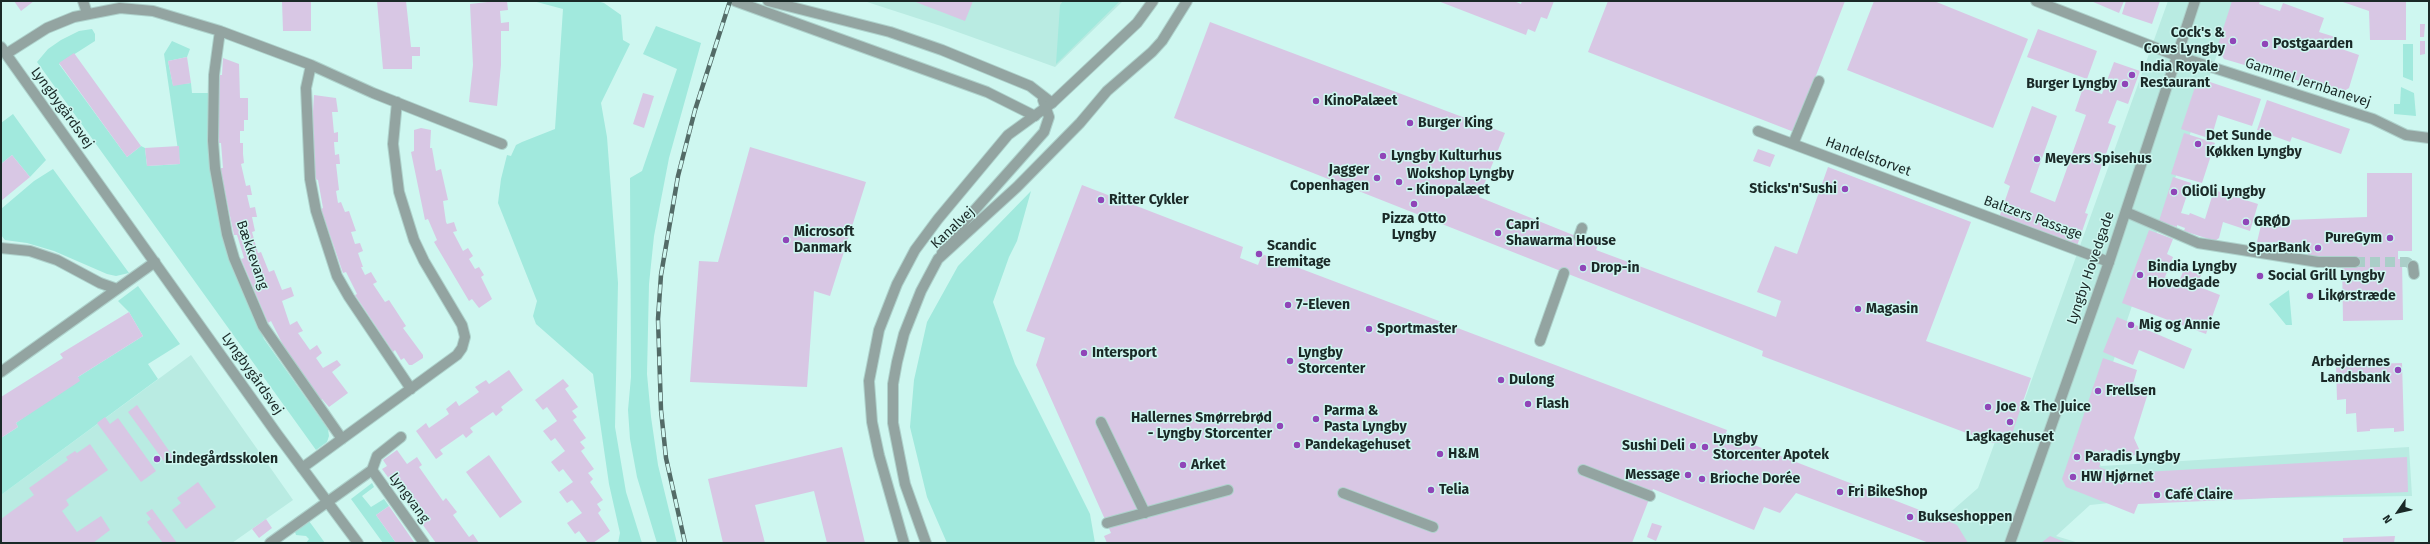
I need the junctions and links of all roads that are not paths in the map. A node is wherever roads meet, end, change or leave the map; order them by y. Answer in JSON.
{"nodes":[{"id":1,"x":83,"y":1,"type":"edge"},
{"id":2,"x":735,"y":1,"type":"edge"},
{"id":3,"x":768,"y":1,"type":"edge"},
{"id":4,"x":1153,"y":1,"type":"edge"},
{"id":5,"x":1187,"y":1,"type":"edge"},
{"id":6,"x":2036,"y":1,"type":"edge"},
{"id":7,"x":2195,"y":1,"type":"edge"},
{"id":8,"x":87,"y":13,"type":"junction"},
{"id":9,"x":220,"y":31,"type":"junction"},
{"id":10,"x":4,"y":51,"type":"edge"},
{"id":11,"x":2177,"y":56,"type":"junction"},
{"id":12,"x":311,"y":65,"type":"junction"},
{"id":13,"x":1819,"y":81,"type":"dead end"},
{"id":14,"x":397,"y":102,"type":"junction"},
{"id":15,"x":1049,"y":106,"type":"junction"},
{"id":16,"x":1035,"y":116,"type":"junction"},
{"id":17,"x":1758,"y":131,"type":"dead end"},
{"id":18,"x":2429,"y":138,"type":"edge"},
{"id":19,"x":502,"y":144,"type":"dead end"},
{"id":20,"x":1793,"y":144,"type":"junction"},
{"id":21,"x":1969,"y":210,"type":"joint"},
{"id":22,"x":2126,"y":212,"type":"junction"},
{"id":23,"x":1,"y":248,"type":"edge"},
{"id":24,"x":938,"y":259,"type":"junction"},
{"id":25,"x":155,"y":262,"type":"junction"},
{"id":26,"x":2109,"y":262,"type":"junction"},
{"id":27,"x":2355,"y":262,"type":"tunnel mouth"},
{"id":28,"x":1564,"y":273,"type":"dead end"},
{"id":29,"x":117,"y":288,"type":"junction"},
{"id":30,"x":1540,"y":341,"type":"dead end"},
{"id":31,"x":1,"y":372,"type":"edge"},
{"id":32,"x":411,"y":389,"type":"junction"},
{"id":33,"x":1101,"y":422,"type":"dead end"},
{"id":34,"x":401,"y":437,"type":"dead end"},
{"id":35,"x":342,"y":440,"type":"junction"},
{"id":36,"x":302,"y":468,"type":"junction"},
{"id":37,"x":372,"y":470,"type":"junction"},
{"id":38,"x":1583,"y":470,"type":"dead end"},
{"id":39,"x":1228,"y":490,"type":"dead end"},
{"id":40,"x":1343,"y":493,"type":"dead end"},
{"id":41,"x":1650,"y":496,"type":"dead end"},
{"id":42,"x":327,"y":501,"type":"junction"},
{"id":43,"x":1145,"y":513,"type":"junction"},
{"id":44,"x":1107,"y":523,"type":"dead end"},
{"id":45,"x":1433,"y":527,"type":"dead end"},
{"id":46,"x":270,"y":543,"type":"edge"},
{"id":47,"x":358,"y":543,"type":"edge"},
{"id":48,"x":424,"y":543,"type":"edge"},
{"id":49,"x":904,"y":543,"type":"edge"},
{"id":50,"x":926,"y":543,"type":"edge"},
{"id":51,"x":2010,"y":543,"type":"edge"}],
"edges":[{"from":1,"to":8,"type":"street"},
{"from":2,"to":16,"type":"street"},
{"from":3,"to":15,"type":"street"},
{"from":4,"to":15,"type":"street","name":"Kanalvej"},
{"from":5,"to":24,"type":"street","name":"Kanalvej"},
{"from":6,"to":11,"type":"street","name":"Gammel Jernbanevej"},
{"from":7,"to":11,"type":"street","name":"Lyngby Hovedgade"},
{"from":8,"to":9,"type":"street"},
{"from":8,"to":10,"type":"street"},
{"from":9,"to":12,"type":"street"},
{"from":9,"to":35,"type":"street","name":"Bækkevang"},
{"from":10,"to":25,"type":"street","name":"Lyngbygårdsvej"},
{"from":11,"to":18,"type":"street","name":"Gammel Jernbanevej"},
{"from":11,"to":22,"type":"street","name":"Lyngby Hovedgade"},
{"from":12,"to":14,"type":"street"},
{"from":12,"to":32,"type":"street"},
{"from":13,"to":20,"type":"street"},
{"from":14,"to":19,"type":"street"},
{"from":14,"to":32,"type":"street"},
{"from":15,"to":16,"type":"street","name":"Kanalvej"},
{"from":15,"to":24,"type":"street"},
{"from":16,"to":49,"type":"street","name":"Kanalvej"},
{"from":17,"to":20,"type":"street","name":"Handelstorvet"},
{"from":20,"to":21,"type":"street","name":"Handelstorvet"},
{"from":21,"to":26,"type":"street","name":"Baltzers Passage"},
{"from":22,"to":26,"type":"street","name":"Lyngby Hovedgade"},
{"from":22,"to":27,"type":"street"},
{"from":23,"to":29,"type":"street"},
{"from":24,"to":50,"type":"street","name":"Kanalvej"},
{"from":25,"to":29,"type":"street"},
{"from":25,"to":36,"type":"street","name":"Lyngbygårdsvej"},
{"from":26,"to":51,"type":"street","name":"Lyngby Hovedgade"},
{"from":28,"to":30,"type":"street"},
{"from":29,"to":31,"type":"street"},
{"from":32,"to":35,"type":"street"},
{"from":33,"to":43,"type":"street"},
{"from":34,"to":37,"type":"street","name":"Lyngvang"},
{"from":35,"to":36,"type":"street"},
{"from":36,"to":42,"type":"street","name":"Lyngbygårdsvej"},
{"from":37,"to":42,"type":"street","name":"Lyngvang"},
{"from":37,"to":48,"type":"street","name":"Lyngvang"},
{"from":38,"to":41,"type":"street"},
{"from":39,"to":43,"type":"street"},
{"from":40,"to":45,"type":"street"},
{"from":42,"to":46,"type":"street"},
{"from":42,"to":47,"type":"street","name":"Lyngbygårdsvej"},
{"from":43,"to":44,"type":"street"}]}
